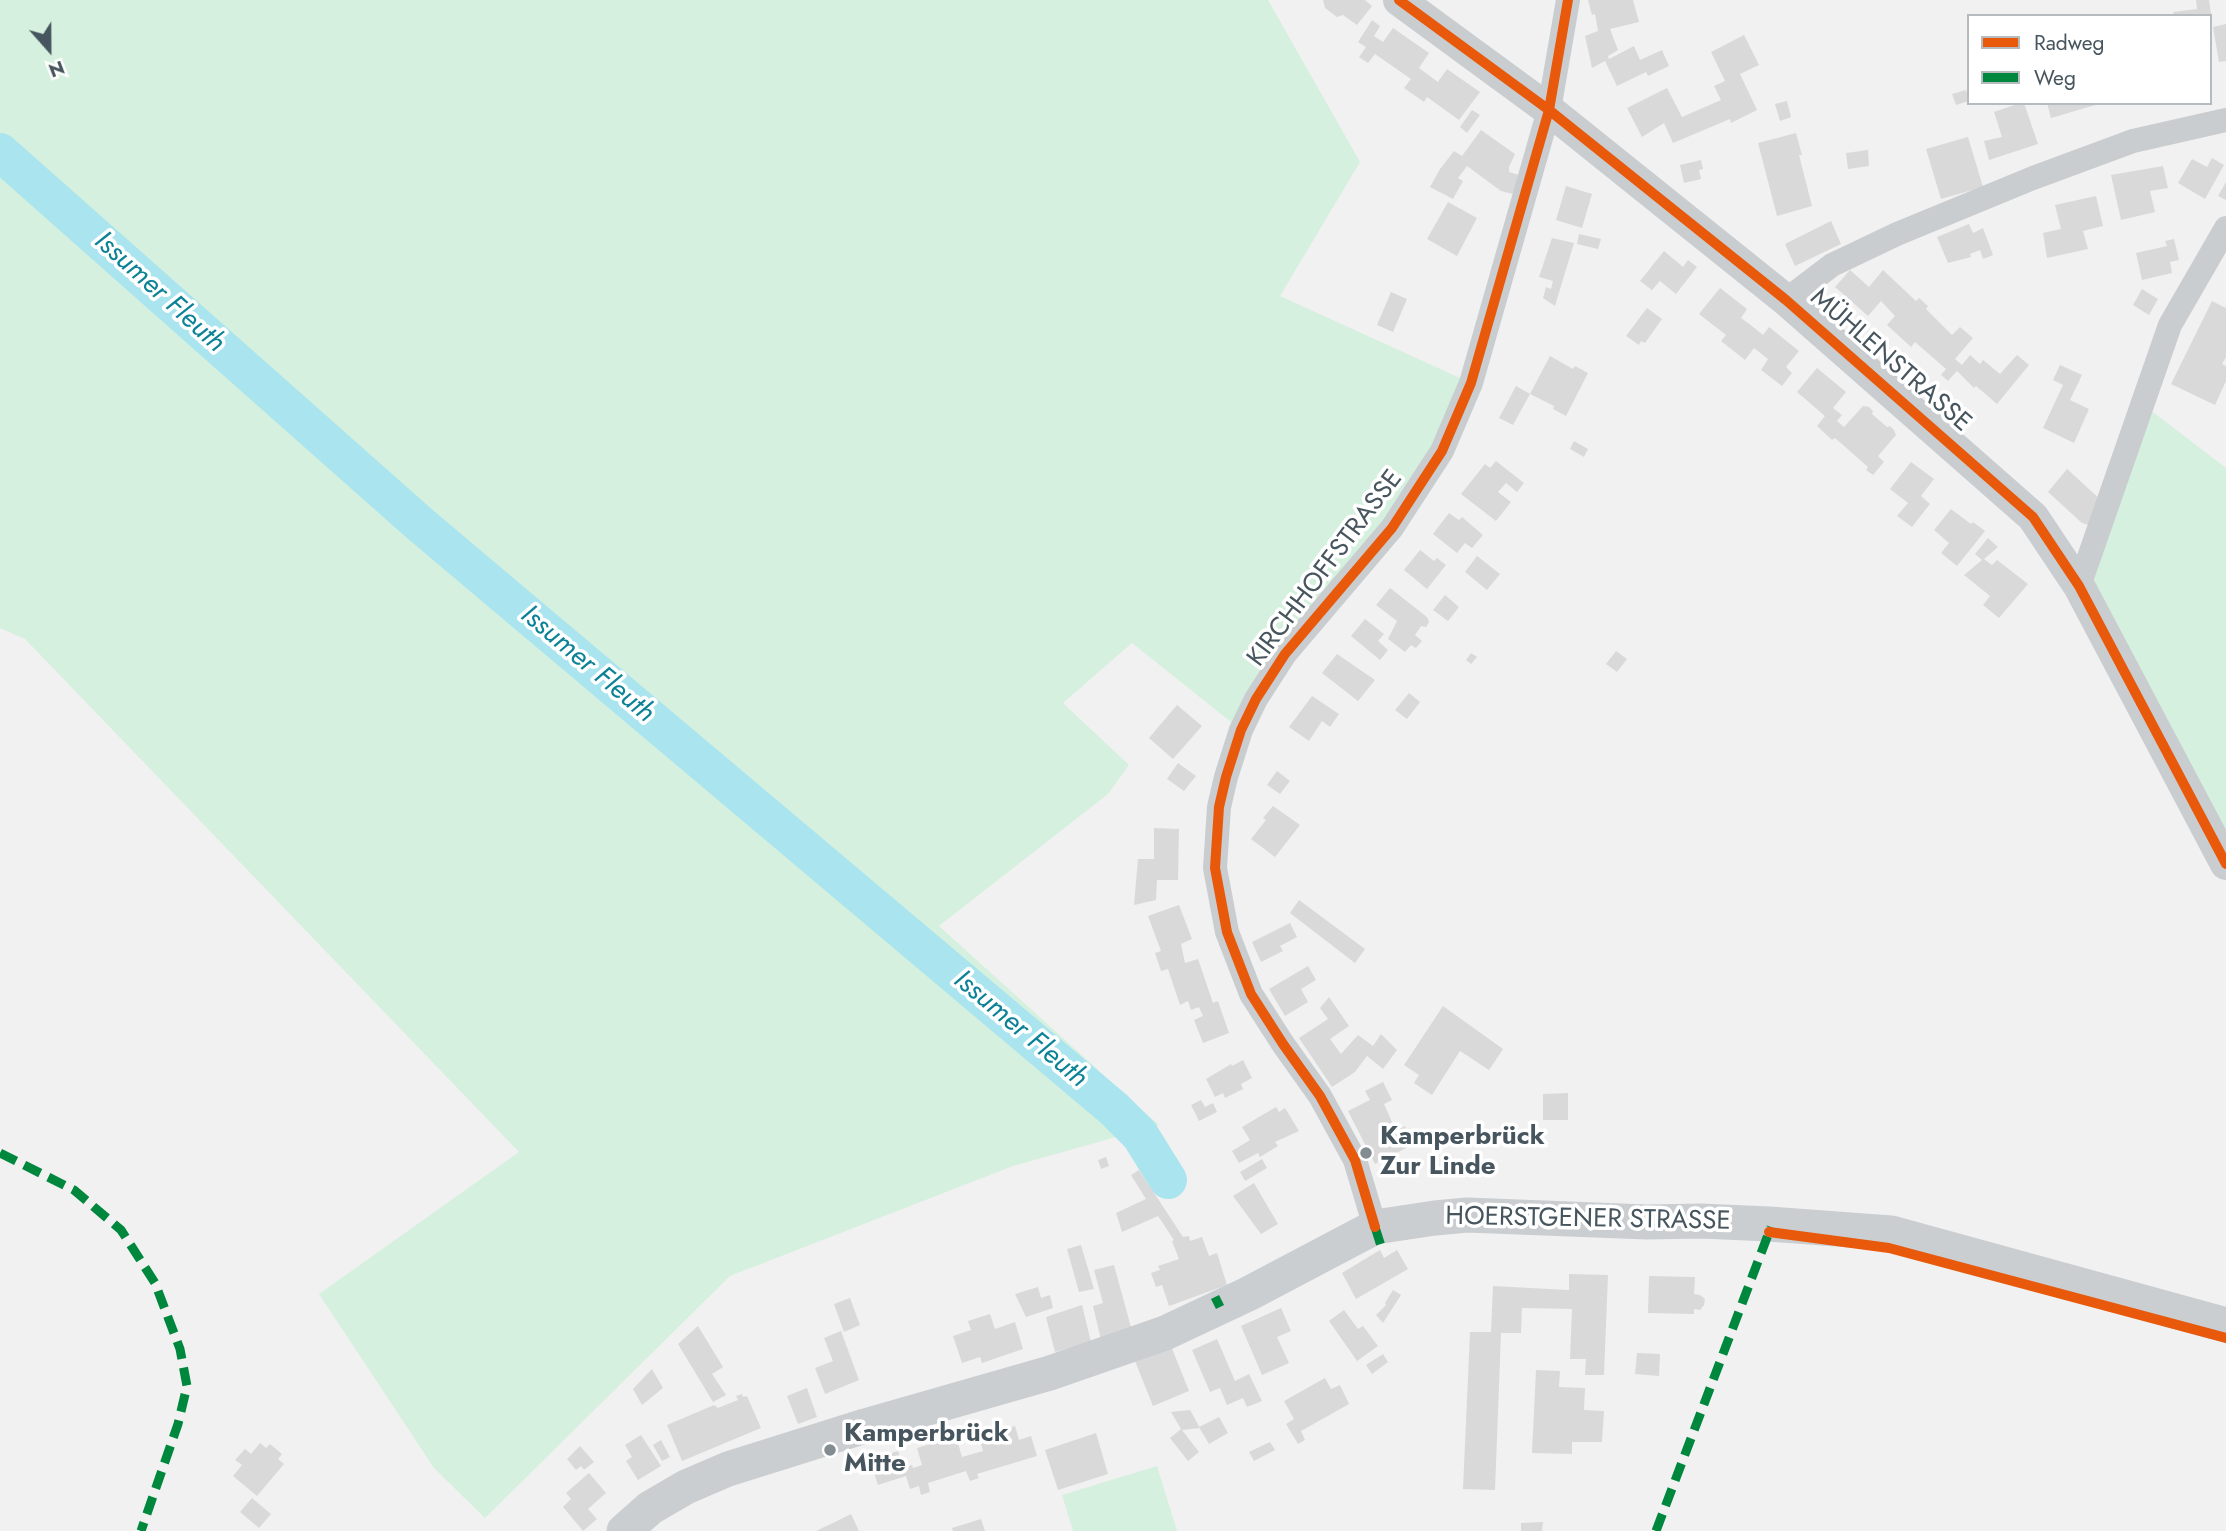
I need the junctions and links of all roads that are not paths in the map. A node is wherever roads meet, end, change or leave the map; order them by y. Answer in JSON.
{"nodes":[{"id":1,"x":1399,"y":0,"type":"edge"},
{"id":2,"x":1568,"y":0,"type":"edge"},
{"id":3,"x":1549,"y":110,"type":"junction"},
{"id":4,"x":2226,"y":120,"type":"edge"},
{"id":5,"x":2226,"y":228,"type":"edge"},
{"id":6,"x":1786,"y":300,"type":"junction"},
{"id":7,"x":2079,"y":586,"type":"junction"},
{"id":8,"x":2226,"y":864,"type":"edge"},
{"id":9,"x":1375,"y":1227,"type":"junction"},
{"id":10,"x":2226,"y":1325,"type":"edge"},
{"id":11,"x":624,"y":1531,"type":"edge"}],
"edges":[{"from":1,"to":3,"type":"street","name":"MÜHLENSTRASSE"},
{"from":2,"to":3,"type":"street","name":"KIRCHHOFFSTRASSE"},
{"from":3,"to":6,"type":"street","name":"MÜHLENSTRASSE"},
{"from":3,"to":9,"type":"street","name":"KIRCHHOFFSTRASSE"},
{"from":4,"to":6,"type":"street","name":"MÜHLENSTRASSE"},
{"from":5,"to":7,"type":"street"},
{"from":6,"to":7,"type":"street","name":"MÜHLENSTRASSE"},
{"from":7,"to":8,"type":"street","name":"MÜHLENSTRASSE"},
{"from":9,"to":10,"type":"main road","name":"HOERSTGENER STRASSE"},
{"from":9,"to":11,"type":"main road","name":"HOERSTGENER STRASSE"}]}
